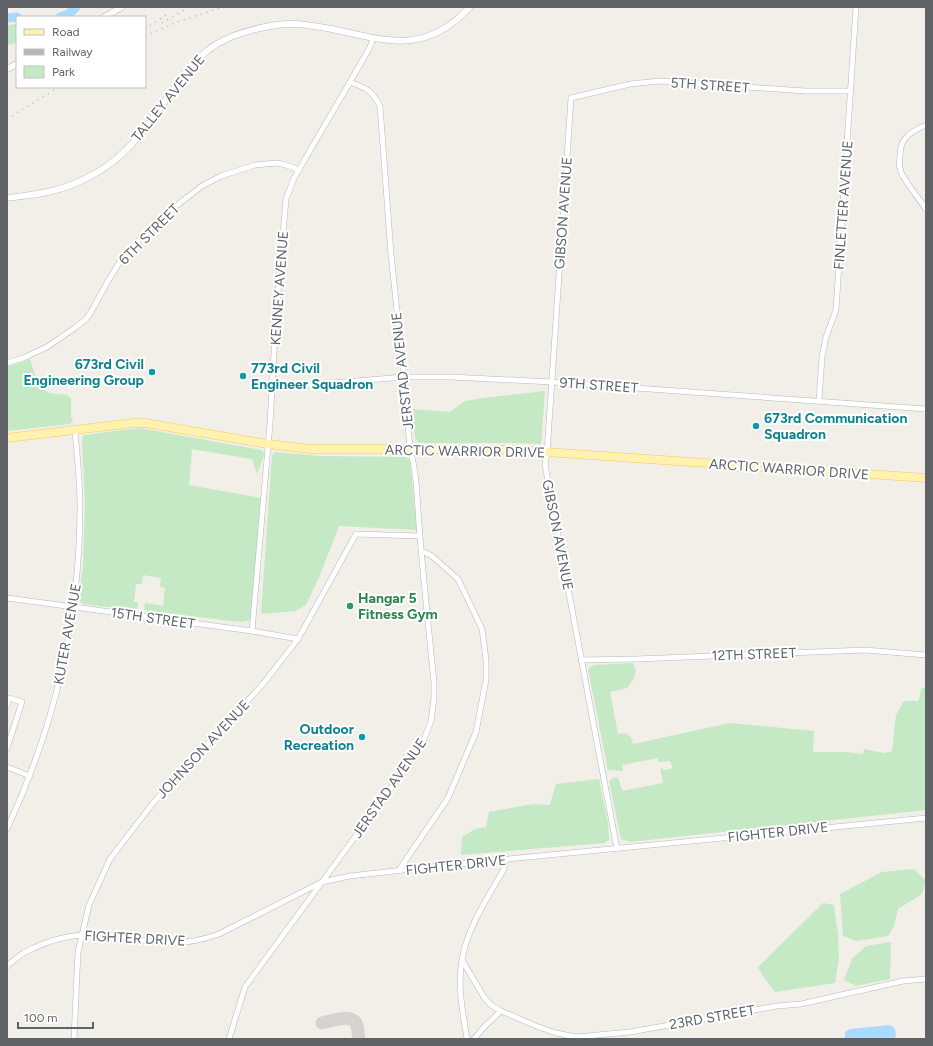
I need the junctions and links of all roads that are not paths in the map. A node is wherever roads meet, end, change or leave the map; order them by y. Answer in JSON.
{"nodes":[{"id":1,"x":122,"y":7,"type":"edge"},
{"id":2,"x":470,"y":7,"type":"edge"},
{"id":3,"x":856,"y":7,"type":"edge"},
{"id":4,"x":106,"y":16,"type":"edge"},
{"id":5,"x":373,"y":38,"type":"junction"},
{"id":6,"x":16,"y":64,"type":"edge"},
{"id":7,"x":7,"y":69,"type":"edge"},
{"id":8,"x":350,"y":82,"type":"junction"},
{"id":9,"x":851,"y":91,"type":"junction"},
{"id":10,"x":570,"y":98,"type":"joint"},
{"id":11,"x":926,"y":125,"type":"edge"},
{"id":12,"x":299,"y":171,"type":"junction"},
{"id":13,"x":7,"y":198,"type":"edge"},
{"id":14,"x":926,"y":209,"type":"edge"},
{"id":15,"x":7,"y":363,"type":"edge"},
{"id":16,"x":404,"y":377,"type":"junction"},
{"id":17,"x":552,"y":382,"type":"junction"},
{"id":18,"x":272,"y":388,"type":"junction"},
{"id":19,"x":819,"y":401,"type":"junction"},
{"id":20,"x":926,"y":409,"type":"edge"},
{"id":21,"x":75,"y":430,"type":"junction"},
{"id":22,"x":7,"y":438,"type":"edge"},
{"id":23,"x":268,"y":444,"type":"junction"},
{"id":24,"x":410,"y":449,"type":"junction"},
{"id":25,"x":547,"y":453,"type":"junction"},
{"id":26,"x":926,"y":478,"type":"edge"},
{"id":27,"x":420,"y":536,"type":"junction"},
{"id":28,"x":422,"y":551,"type":"junction"},
{"id":29,"x":7,"y":598,"type":"edge"},
{"id":30,"x":73,"y":607,"type":"junction"},
{"id":31,"x":252,"y":631,"type":"junction"},
{"id":32,"x":298,"y":639,"type":"junction"},
{"id":33,"x":926,"y":655,"type":"edge"},
{"id":34,"x":581,"y":660,"type":"junction"},
{"id":35,"x":7,"y":705,"type":"edge"},
{"id":36,"x":7,"y":748,"type":"edge"},
{"id":37,"x":7,"y":767,"type":"edge"},
{"id":38,"x":30,"y":776,"type":"junction"},
{"id":39,"x":926,"y":818,"type":"edge"},
{"id":40,"x":7,"y":829,"type":"edge"},
{"id":41,"x":617,"y":849,"type":"junction"},
{"id":42,"x":505,"y":860,"type":"junction"},
{"id":43,"x":399,"y":870,"type":"junction"},
{"id":44,"x":322,"y":882,"type":"junction"},
{"id":45,"x":83,"y":935,"type":"junction"},
{"id":46,"x":462,"y":960,"type":"junction"},
{"id":47,"x":7,"y":966,"type":"edge"},
{"id":48,"x":926,"y":979,"type":"edge"},
{"id":49,"x":501,"y":1010,"type":"junction"},
{"id":50,"x":74,"y":1039,"type":"edge"},
{"id":51,"x":229,"y":1039,"type":"edge"},
{"id":52,"x":467,"y":1039,"type":"edge"},
{"id":53,"x":474,"y":1039,"type":"edge"}],
"edges":[{"from":1,"to":4,"type":"street"},
{"from":2,"to":5,"type":"street","name":"TALLEY AVENUE"},
{"from":3,"to":9,"type":"street","name":"FINLETTER AVENUE"},
{"from":5,"to":8,"type":"street","name":"KENNEY AVENUE"},
{"from":5,"to":13,"type":"street","name":"TALLEY AVENUE"},
{"from":6,"to":7,"type":"street"},
{"from":8,"to":12,"type":"street","name":"KENNEY AVENUE"},
{"from":8,"to":16,"type":"street","name":"JERSTAD AVENUE"},
{"from":9,"to":10,"type":"street","name":"5TH STREET"},
{"from":9,"to":19,"type":"street","name":"FINLETTER AVENUE"},
{"from":10,"to":17,"type":"street","name":"GIBSON AVENUE"},
{"from":11,"to":14,"type":"street"},
{"from":12,"to":15,"type":"street","name":"6TH STREET"},
{"from":12,"to":18,"type":"street","name":"KENNEY AVENUE"},
{"from":16,"to":17,"type":"street","name":"9TH STREET"},
{"from":16,"to":18,"type":"street","name":"9TH STREET"},
{"from":16,"to":24,"type":"street","name":"JERSTAD AVENUE"},
{"from":17,"to":19,"type":"street","name":"9TH STREET"},
{"from":17,"to":25,"type":"street","name":"GIBSON AVENUE"},
{"from":18,"to":23,"type":"street","name":"KENNEY AVENUE"},
{"from":19,"to":20,"type":"street","name":"9TH STREET"},
{"from":21,"to":22,"type":"main road","name":"ARCTIC WARRIOR DRIVE"},
{"from":21,"to":23,"type":"main road","name":"ARCTIC WARRIOR DRIVE"},
{"from":21,"to":30,"type":"street","name":"KUTER AVENUE"},
{"from":23,"to":24,"type":"main road","name":"ARCTIC WARRIOR DRIVE"},
{"from":23,"to":31,"type":"street","name":"KENNEY AVENUE"},
{"from":24,"to":25,"type":"main road","name":"ARCTIC WARRIOR DRIVE"},
{"from":24,"to":27,"type":"street","name":"JERSTAD AVENUE"},
{"from":25,"to":26,"type":"main road","name":"ARCTIC WARRIOR DRIVE"},
{"from":25,"to":34,"type":"street","name":"GIBSON AVENUE"},
{"from":27,"to":28,"type":"street","name":"JERSTAD AVENUE"},
{"from":27,"to":32,"type":"street","name":"JOHNSON AVENUE"},
{"from":28,"to":43,"type":"street"},
{"from":28,"to":44,"type":"street","name":"JERSTAD AVENUE"},
{"from":29,"to":30,"type":"street","name":"15TH STREET"},
{"from":30,"to":31,"type":"street","name":"15TH STREET"},
{"from":30,"to":38,"type":"street","name":"KUTER AVENUE"},
{"from":31,"to":32,"type":"street","name":"15TH STREET"},
{"from":32,"to":45,"type":"street","name":"JOHNSON AVENUE"},
{"from":33,"to":34,"type":"street","name":"12TH STREET"},
{"from":34,"to":41,"type":"street","name":"GIBSON AVENUE"},
{"from":35,"to":36,"type":"street"},
{"from":37,"to":38,"type":"street"},
{"from":38,"to":40,"type":"street","name":"KUTER AVENUE"},
{"from":39,"to":41,"type":"street","name":"FIGHTER DRIVE"},
{"from":41,"to":42,"type":"street","name":"FIGHTER DRIVE"},
{"from":42,"to":43,"type":"street","name":"FIGHTER DRIVE"},
{"from":42,"to":46,"type":"street"},
{"from":43,"to":44,"type":"street","name":"FIGHTER DRIVE"},
{"from":44,"to":45,"type":"street","name":"FIGHTER DRIVE"},
{"from":44,"to":51,"type":"street","name":"JERSTAD AVENUE"},
{"from":45,"to":47,"type":"street","name":"FIGHTER DRIVE"},
{"from":45,"to":50,"type":"street","name":"JOHNSON AVENUE"},
{"from":46,"to":49,"type":"street","name":"23RD STREET"},
{"from":46,"to":52,"type":"street"},
{"from":48,"to":49,"type":"street","name":"23RD STREET"},
{"from":49,"to":53,"type":"street"}]}
